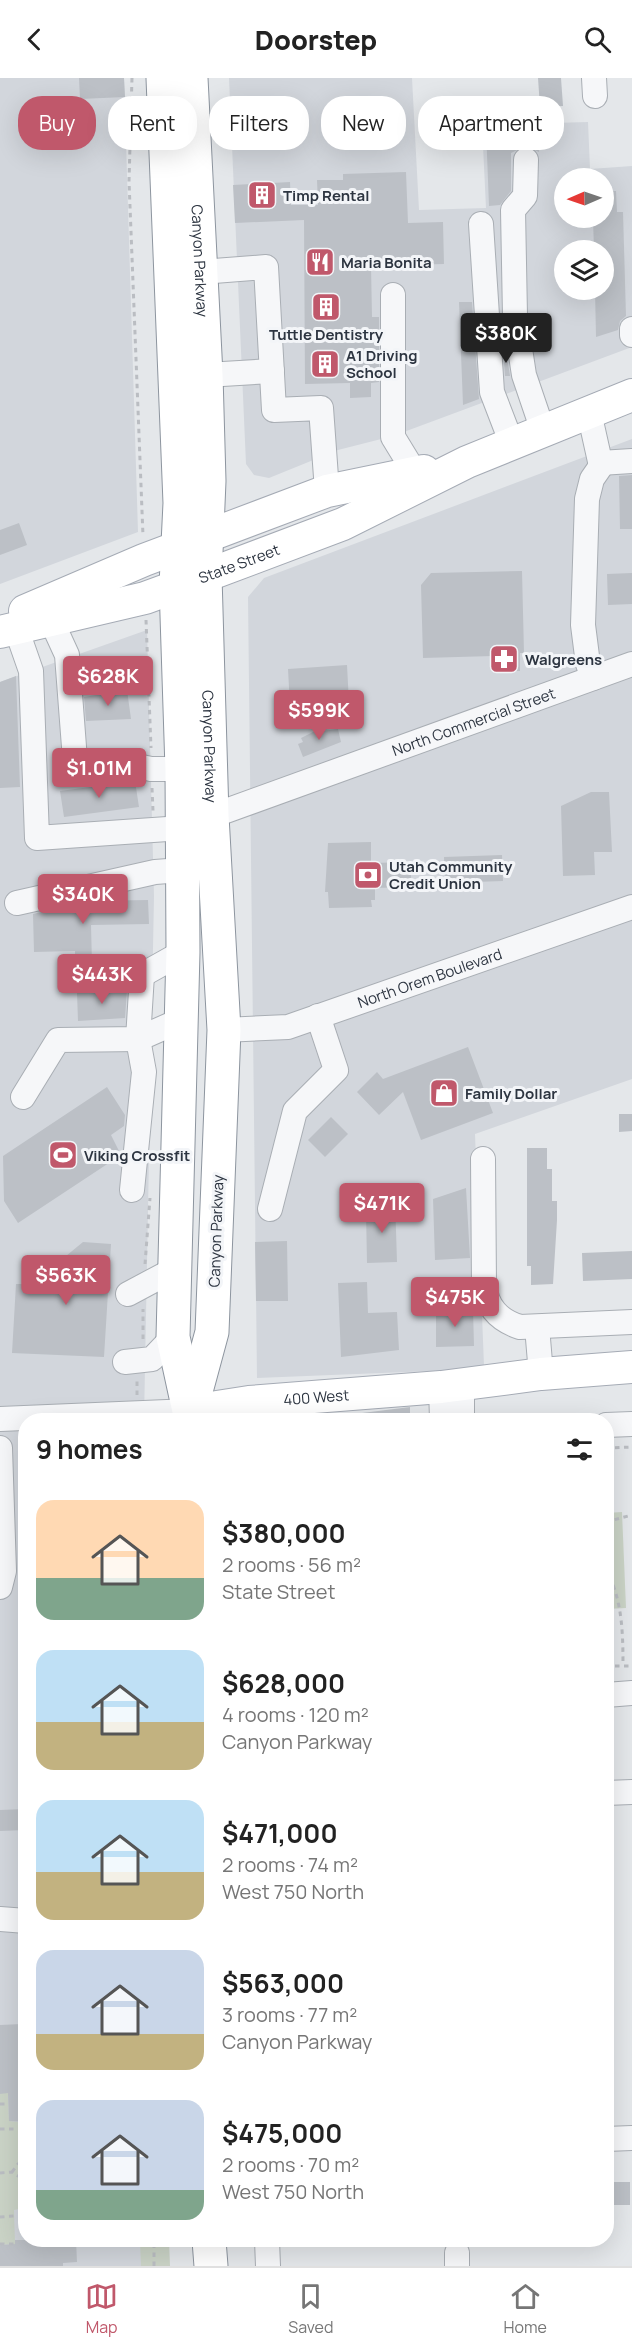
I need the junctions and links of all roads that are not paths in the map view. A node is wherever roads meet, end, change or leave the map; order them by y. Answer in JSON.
{"nodes":[{"id":1,"x":163,"y":78,"type":"edge"},
{"id":2,"x":191,"y":78,"type":"edge"},
{"id":3,"x":526,"y":160,"type":"dead end"},
{"id":4,"x":481,"y":224,"type":"dead end"},
{"id":5,"x":201,"y":272,"type":"junction"},
{"id":6,"x":393,"y":295,"type":"dead end"},
{"id":7,"x":632,"y":329,"type":"edge"},
{"id":8,"x":632,"y":335,"type":"edge"},
{"id":9,"x":272,"y":371,"type":"junction"},
{"id":10,"x":206,"y":375,"type":"junction"},
{"id":11,"x":632,"y":395,"type":"edge"},
{"id":12,"x":589,"y":412,"type":"junction"},
{"id":13,"x":543,"y":431,"type":"junction"},
{"id":14,"x":512,"y":444,"type":"junction"},
{"id":15,"x":632,"y":461,"type":"edge"},
{"id":16,"x":466,"y":462,"type":"junction"},
{"id":17,"x":600,"y":463,"type":"junction"},
{"id":18,"x":415,"y":473,"type":"junction"},
{"id":19,"x":327,"y":491,"type":"junction"},
{"id":20,"x":192,"y":542,"type":"junction"},
{"id":21,"x":190,"y":580,"type":"junction"},
{"id":22,"x":51,"y":620,"type":"junction"},
{"id":23,"x":5,"y":627,"type":"edge"},
{"id":24,"x":632,"y":664,"type":"edge"},
{"id":25,"x":592,"y":678,"type":"junction"},
{"id":26,"x":182,"y":769,"type":"junction"},
{"id":27,"x":212,"y":816,"type":"junction"},
{"id":28,"x":182,"y":828,"type":"junction"},
{"id":29,"x":182,"y":870,"type":"junction"},
{"id":30,"x":17,"y":903,"type":"dead end"},
{"id":31,"x":632,"y":907,"type":"edge"},
{"id":32,"x":183,"y":952,"type":"junction"},
{"id":33,"x":142,"y":975,"type":"junction"},
{"id":34,"x":79,"y":979,"type":"dead end"},
{"id":35,"x":318,"y":1016,"type":"junction"},
{"id":36,"x":181,"y":1020,"type":"junction"},
{"id":37,"x":224,"y":1030,"type":"junction"},
{"id":38,"x":138,"y":1039,"type":"junction"},
{"id":39,"x":23,"y":1097,"type":"dead end"},
{"id":40,"x":483,"y":1159,"type":"dead end"},
{"id":41,"x":132,"y":1190,"type":"dead end"},
{"id":42,"x":270,"y":1209,"type":"dead end"},
{"id":43,"x":175,"y":1269,"type":"junction"},
{"id":44,"x":128,"y":1294,"type":"dead end"},
{"id":45,"x":632,"y":1322,"type":"edge"},
{"id":46,"x":537,"y":1327,"type":"junction"},
{"id":47,"x":173,"y":1337,"type":"junction"},
{"id":48,"x":125,"y":1362,"type":"dead end"},
{"id":49,"x":632,"y":1366,"type":"edge"},
{"id":50,"x":541,"y":1374,"type":"junction"},
{"id":51,"x":452,"y":1386,"type":"junction"},
{"id":52,"x":190,"y":1413,"type":"edge"},
{"id":53,"x":192,"y":1413,"type":"edge"},
{"id":54,"x":203,"y":1413,"type":"edge"},
{"id":55,"x":444,"y":1413,"type":"edge"},
{"id":56,"x":460,"y":1413,"type":"edge"},
{"id":57,"x":0,"y":1419,"type":"edge"},
{"id":58,"x":18,"y":1419,"type":"edge"},
{"id":59,"x":632,"y":1424,"type":"edge"},
{"id":60,"x":614,"y":1425,"type":"edge"},
{"id":61,"x":0,"y":1448,"type":"edge"},
{"id":62,"x":0,"y":1587,"type":"edge"},
{"id":63,"x":632,"y":1693,"type":"edge"},
{"id":64,"x":614,"y":1694,"type":"edge"},
{"id":65,"x":632,"y":1792,"type":"edge"},
{"id":66,"x":614,"y":1793,"type":"edge"},
{"id":67,"x":0,"y":1919,"type":"edge"},
{"id":68,"x":18,"y":1920,"type":"edge"},
{"id":69,"x":632,"y":2138,"type":"edge"},
{"id":70,"x":614,"y":2139,"type":"edge"},
{"id":71,"x":210,"y":2247,"type":"edge"},
{"id":72,"x":267,"y":2247,"type":"edge"},
{"id":73,"x":211,"y":2266,"type":"edge"},
{"id":74,"x":268,"y":2266,"type":"edge"}],
"edges":[{"from":1,"to":20,"type":"highway","name":"Canyon Parkway"},
{"from":2,"to":5,"type":"highway","name":"Canyon Parkway"},
{"from":3,"to":13,"type":"street"},
{"from":4,"to":14,"type":"street"},
{"from":5,"to":9,"type":"street"},
{"from":5,"to":10,"type":"highway","name":"Canyon Parkway"},
{"from":6,"to":18,"type":"street"},
{"from":7,"to":8,"type":"street"},
{"from":9,"to":10,"type":"street"},
{"from":9,"to":19,"type":"street"},
{"from":10,"to":20,"type":"highway","name":"Canyon Parkway"},
{"from":11,"to":12,"type":"main road","name":"State Street"},
{"from":12,"to":13,"type":"main road","name":"State Street"},
{"from":12,"to":17,"type":"street"},
{"from":13,"to":14,"type":"main road","name":"State Street"},
{"from":14,"to":16,"type":"main road","name":"State Street"},
{"from":15,"to":17,"type":"street"},
{"from":16,"to":18,"type":"main road","name":"State Street"},
{"from":16,"to":21,"type":"main road","name":"State Street"},
{"from":17,"to":25,"type":"street"},
{"from":18,"to":19,"type":"main road","name":"State Street"},
{"from":19,"to":20,"type":"main road","name":"State Street"},
{"from":20,"to":21,"type":"highway","name":"Canyon Parkway"},
{"from":20,"to":23,"type":"main road","name":"State Street"},
{"from":21,"to":22,"type":"main road","name":"State Street"},
{"from":21,"to":26,"type":"highway","name":"Canyon Parkway"},
{"from":21,"to":27,"type":"highway","name":"Canyon Parkway"},
{"from":22,"to":23,"type":"main road","name":"State Street"},
{"from":22,"to":26,"type":"street"},
{"from":23,"to":28,"type":"street"},
{"from":24,"to":25,"type":"street","name":"North Commercial Street"},
{"from":25,"to":27,"type":"street","name":"North Commercial Street"},
{"from":26,"to":28,"type":"highway","name":"Canyon Parkway"},
{"from":27,"to":37,"type":"highway","name":"Canyon Parkway"},
{"from":28,"to":29,"type":"highway","name":"Canyon Parkway"},
{"from":29,"to":30,"type":"street"},
{"from":29,"to":32,"type":"highway","name":"Canyon Parkway"},
{"from":31,"to":35,"type":"street","name":"North Orem Boulevard"},
{"from":32,"to":33,"type":"street"},
{"from":32,"to":36,"type":"highway","name":"Canyon Parkway"},
{"from":33,"to":34,"type":"street"},
{"from":33,"to":38,"type":"street"},
{"from":35,"to":37,"type":"street","name":"North Orem Boulevard"},
{"from":35,"to":42,"type":"street"},
{"from":36,"to":38,"type":"street"},
{"from":36,"to":43,"type":"highway","name":"Canyon Parkway"},
{"from":37,"to":53,"type":"highway","name":"Canyon Parkway"},
{"from":38,"to":39,"type":"street"},
{"from":38,"to":41,"type":"street"},
{"from":40,"to":46,"type":"street"},
{"from":43,"to":44,"type":"street"},
{"from":43,"to":47,"type":"highway","name":"Canyon Parkway"},
{"from":45,"to":46,"type":"street"},
{"from":46,"to":50,"type":"street"},
{"from":47,"to":48,"type":"street"},
{"from":47,"to":52,"type":"highway","name":"Canyon Parkway"},
{"from":49,"to":50,"type":"main road","name":"400 West"},
{"from":50,"to":51,"type":"main road","name":"400 West"},
{"from":51,"to":54,"type":"main road","name":"400 West"},
{"from":51,"to":55,"type":"street"},
{"from":51,"to":56,"type":"street"},
{"from":57,"to":58,"type":"street","name":"400 West"},
{"from":59,"to":60,"type":"street"},
{"from":61,"to":62,"type":"street"},
{"from":63,"to":64,"type":"street"},
{"from":65,"to":66,"type":"street"},
{"from":67,"to":68,"type":"street"},
{"from":69,"to":70,"type":"street"},
{"from":71,"to":73,"type":"highway"},
{"from":72,"to":74,"type":"street"}]}
